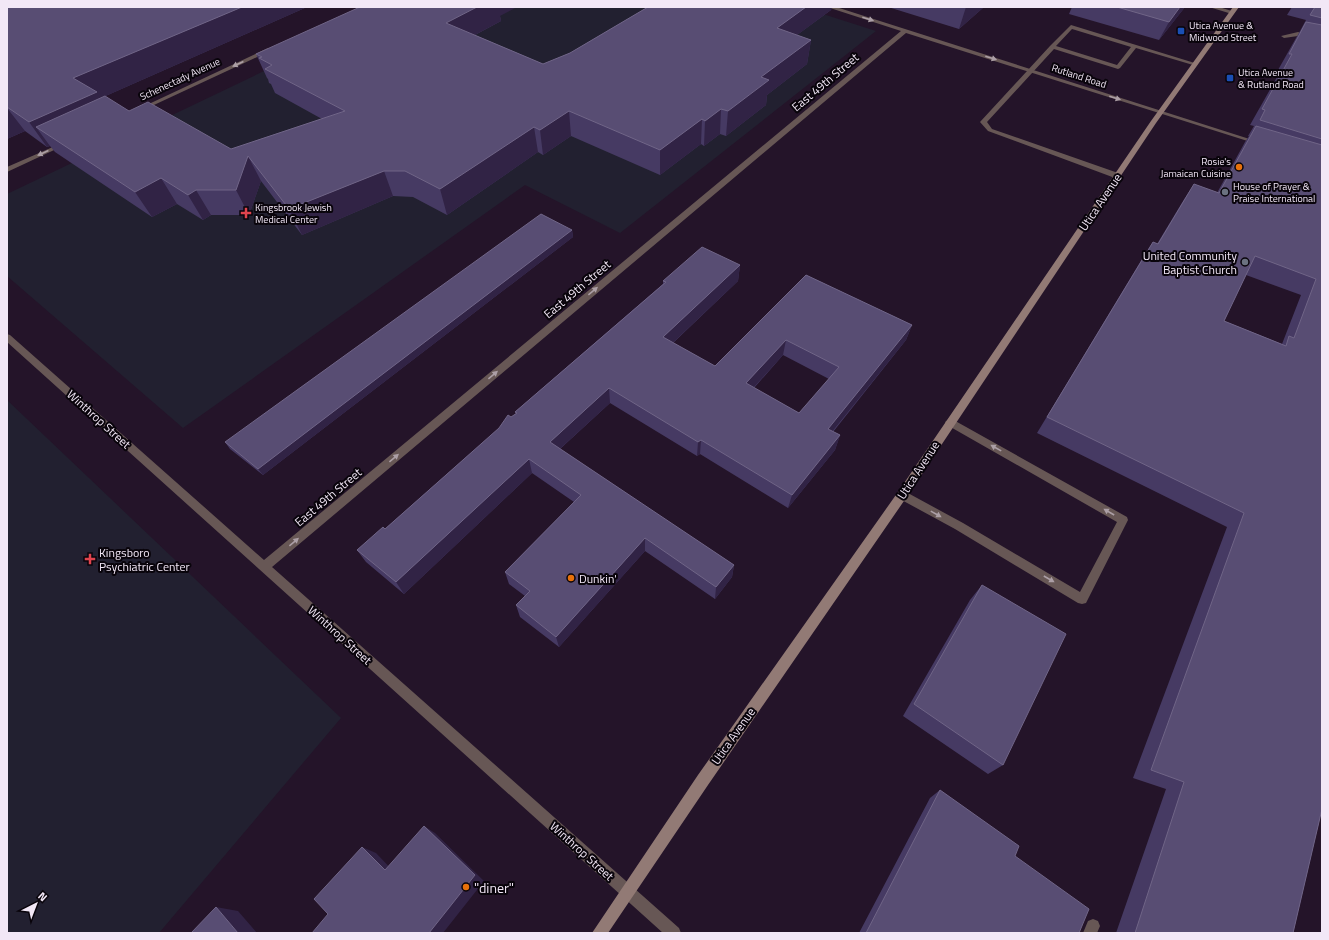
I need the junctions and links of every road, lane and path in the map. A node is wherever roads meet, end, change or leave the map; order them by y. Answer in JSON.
{"nodes":[{"id":1,"x":830,"y":7,"type":"edge"},
{"id":2,"x":1212,"y":7,"type":"edge"},
{"id":3,"x":1234,"y":10,"type":"edge"},
{"id":4,"x":905,"y":31,"type":"junction"},
{"id":5,"x":1284,"y":36,"type":"dead end"},
{"id":6,"x":1322,"y":40,"type":"edge"},
{"id":7,"x":277,"y":46,"type":"edge"},
{"id":8,"x":1135,"y":46,"type":"junction"},
{"id":9,"x":1052,"y":47,"type":"junction"},
{"id":10,"x":1195,"y":64,"type":"junction"},
{"id":11,"x":1030,"y":71,"type":"junction"},
{"id":12,"x":133,"y":112,"type":"edge"},
{"id":13,"x":1160,"y":112,"type":"junction"},
{"id":14,"x":68,"y":142,"type":"edge"},
{"id":15,"x":1264,"y":145,"type":"edge"},
{"id":16,"x":7,"y":170,"type":"edge"},
{"id":17,"x":1118,"y":176,"type":"junction"},
{"id":18,"x":7,"y":337,"type":"edge"},
{"id":19,"x":950,"y":422,"type":"junction"},
{"id":20,"x":902,"y":495,"type":"junction"},
{"id":21,"x":264,"y":567,"type":"junction"},
{"id":22,"x":627,"y":892,"type":"junction"},
{"id":23,"x":599,"y":933,"type":"edge"},
{"id":24,"x":674,"y":933,"type":"edge"}],
"edges":[{"from":1,"to":4,"type":"street","name":"Rutland Road","one_way":true},
{"from":2,"to":3,"type":"street"},
{"from":3,"to":10,"type":"main road","name":"Utica Avenue"},
{"from":4,"to":11,"type":"street","name":"Rutland Road","one_way":true},
{"from":21,"to":4,"type":"street","name":"East 49th Street","one_way":true},
{"from":5,"to":6,"type":"street"},
{"from":7,"to":12,"type":"street","name":"Schenectady Avenue","one_way":true},
{"from":8,"to":9,"type":"street"},
{"from":8,"to":9,"type":"street"},
{"from":8,"to":10,"type":"street"},
{"from":9,"to":11,"type":"street"},
{"from":10,"to":13,"type":"main road","name":"Utica Avenue"},
{"from":11,"to":13,"type":"street","name":"Rutland Road","one_way":true},
{"from":11,"to":17,"type":"street"},
{"from":13,"to":15,"type":"street","name":"Rutland Road"},
{"from":13,"to":17,"type":"main road","name":"Utica Avenue"},
{"from":14,"to":16,"type":"street","one_way":true},
{"from":17,"to":19,"type":"main road","name":"Utica Avenue"},
{"from":18,"to":21,"type":"street","name":"Winthrop Street"},
{"from":19,"to":20,"type":"main road","name":"Utica Avenue"},
{"from":20,"to":19,"type":"street","one_way":true},
{"from":20,"to":22,"type":"main road","name":"Utica Avenue"},
{"from":21,"to":22,"type":"street","name":"Winthrop Street"},
{"from":22,"to":23,"type":"main road","name":"Utica Avenue"},
{"from":22,"to":24,"type":"street","name":"Winthrop Street"}]}
